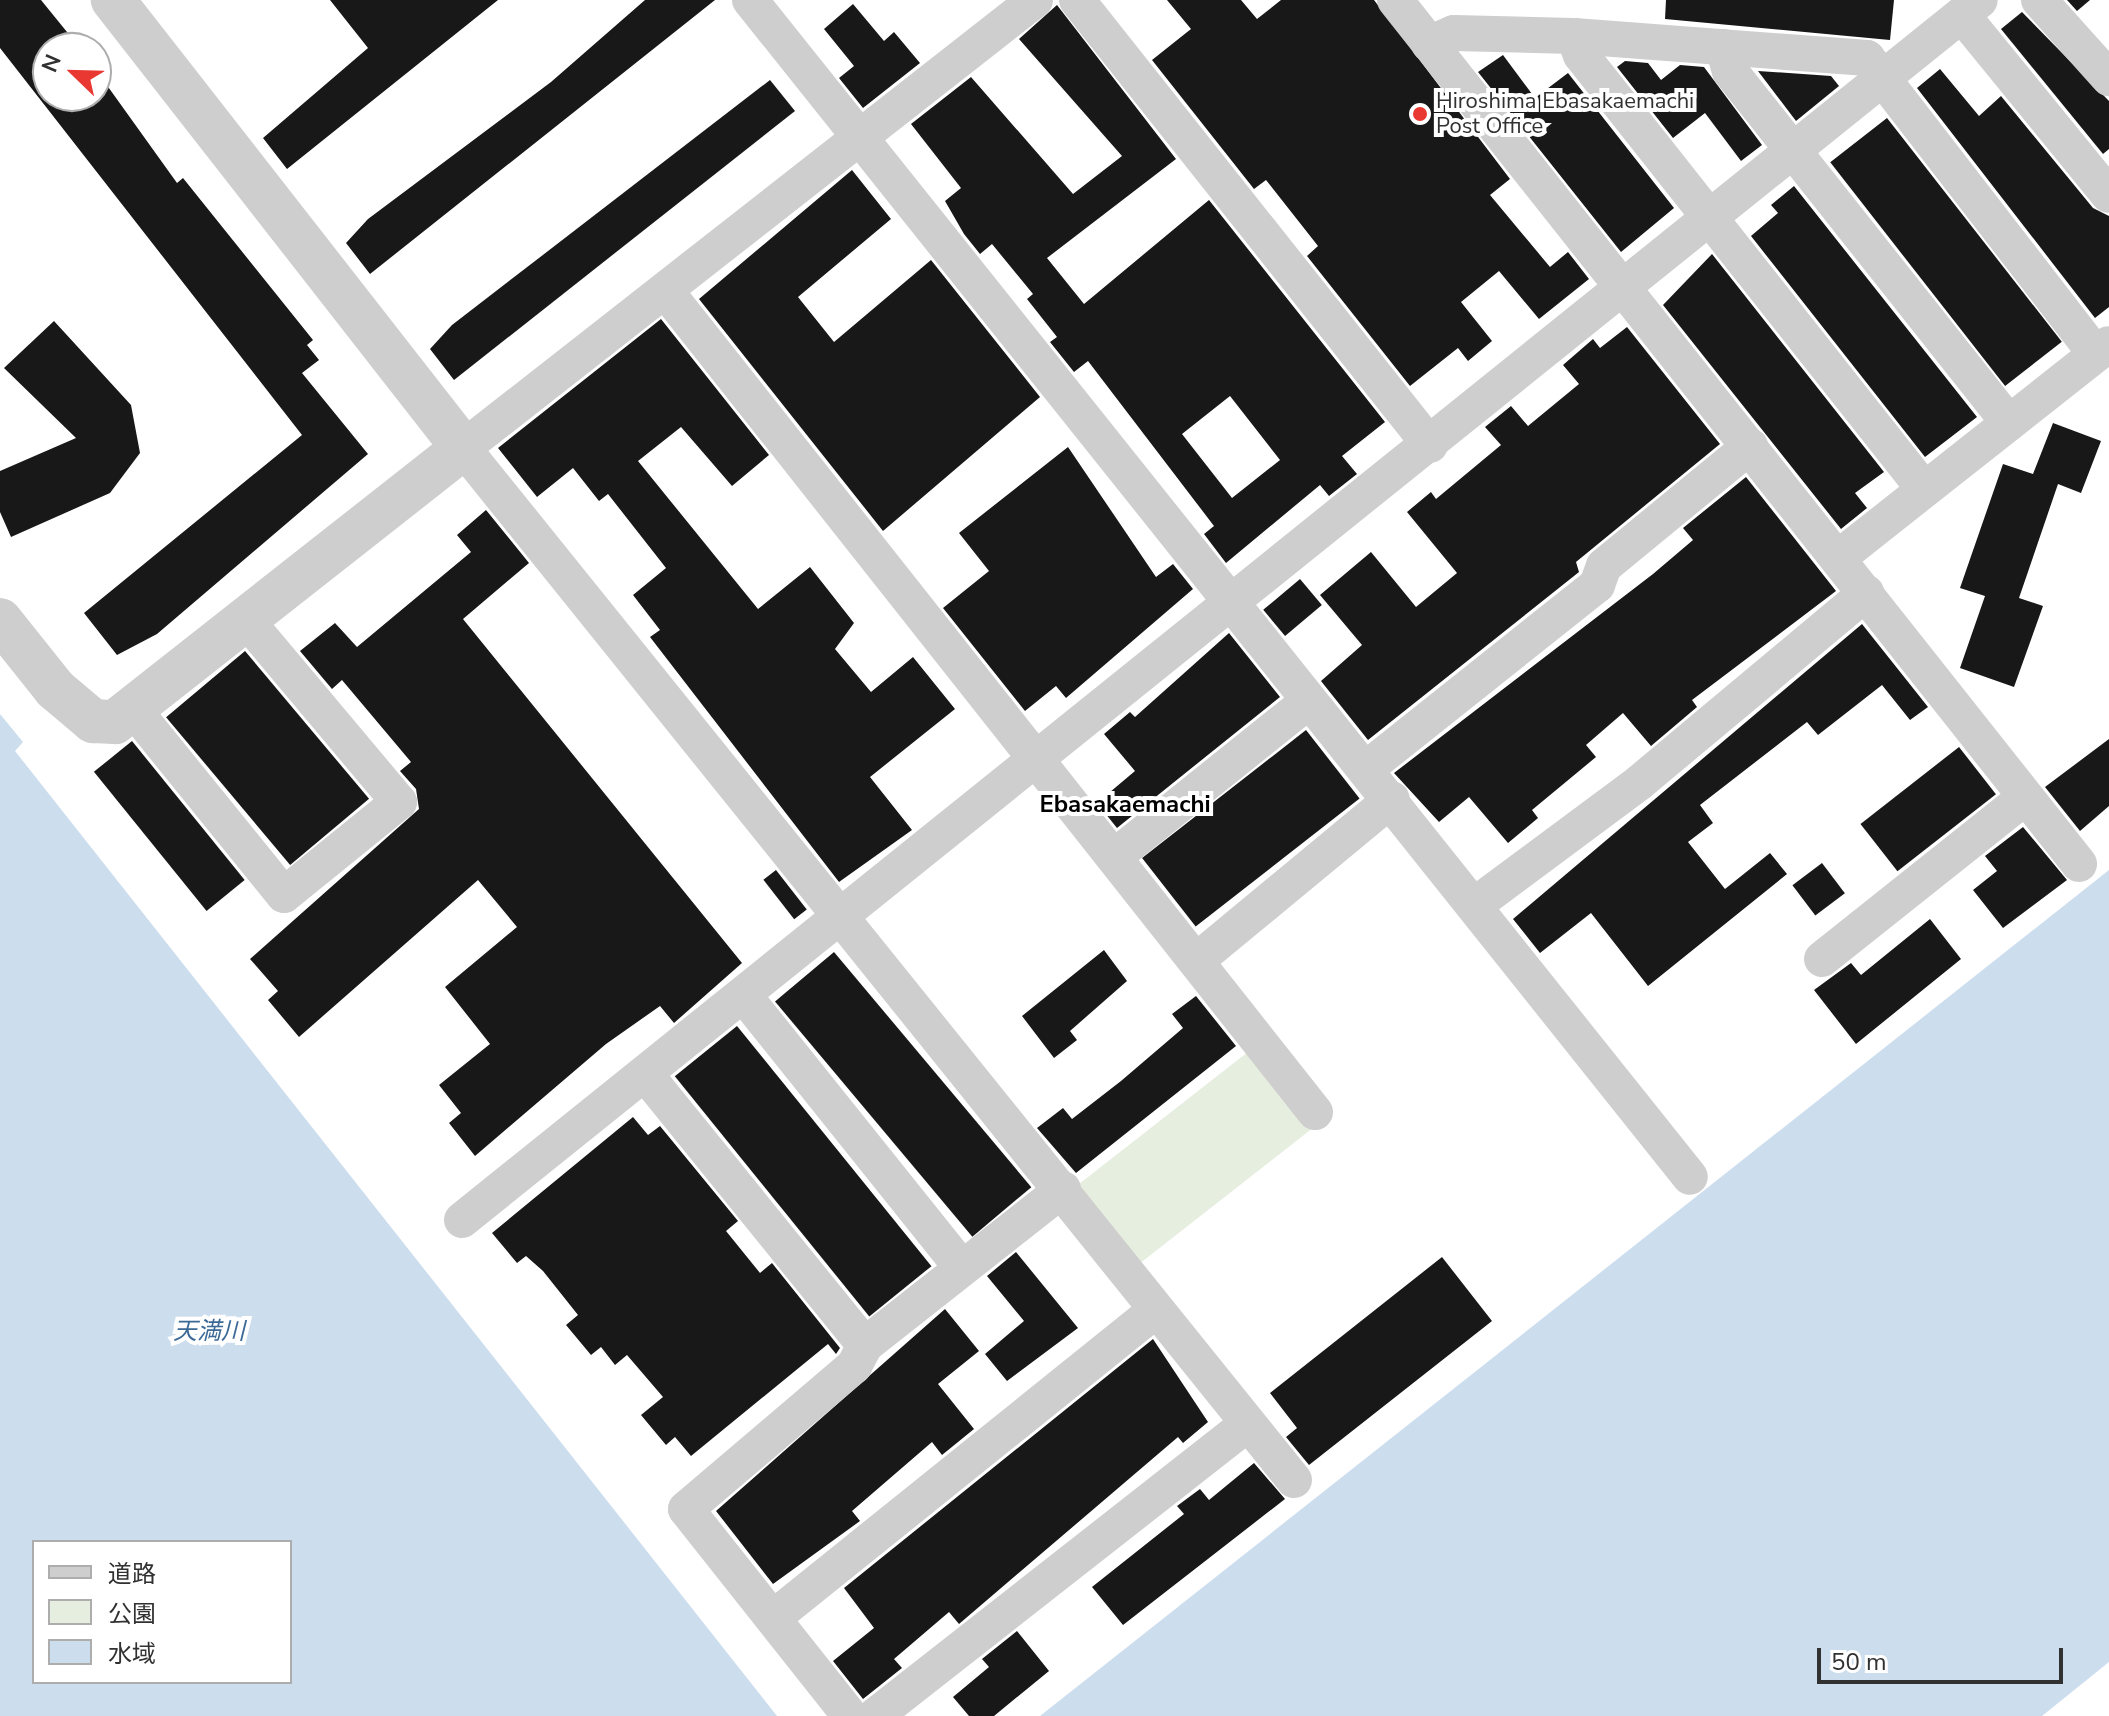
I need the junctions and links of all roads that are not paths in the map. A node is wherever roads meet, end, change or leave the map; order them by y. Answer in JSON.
{"nodes":[{"id":1,"x":113,"y":0,"type":"edge"},
{"id":2,"x":750,"y":0,"type":"edge"},
{"id":3,"x":1035,"y":0,"type":"edge"},
{"id":4,"x":1077,"y":0,"type":"edge"},
{"id":5,"x":1395,"y":0,"type":"edge"},
{"id":6,"x":2039,"y":0,"type":"edge"},
{"id":7,"x":1971,"y":7,"type":"edge"},
{"id":8,"x":1574,"y":36,"type":"junction"},
{"id":9,"x":1429,"y":44,"type":"junction"},
{"id":10,"x":1723,"y":47,"type":"junction"},
{"id":11,"x":1883,"y":78,"type":"junction"},
{"id":12,"x":2109,"y":78,"type":"edge"},
{"id":13,"x":860,"y":140,"type":"junction"},
{"id":14,"x":1794,"y":150,"type":"junction"},
{"id":15,"x":2109,"y":195,"type":"edge"},
{"id":16,"x":1711,"y":217,"type":"junction"},
{"id":17,"x":1625,"y":287,"type":"junction"},
{"id":18,"x":668,"y":294,"type":"junction"},
{"id":19,"x":2102,"y":349,"type":"edge"},
{"id":20,"x":2009,"y":423,"type":"junction"},
{"id":21,"x":1430,"y":445,"type":"junction"},
{"id":22,"x":1750,"y":446,"type":"junction"},
{"id":23,"x":463,"y":448,"type":"junction"},
{"id":24,"x":1924,"y":489,"type":"junction"},
{"id":25,"x":1838,"y":558,"type":"junction"},
{"id":26,"x":1866,"y":593,"type":"junction"},
{"id":27,"x":1230,"y":605,"type":"junction"},
{"id":28,"x":0,"y":620,"type":"edge"},
{"id":29,"x":248,"y":622,"type":"junction"},
{"id":30,"x":1309,"y":701,"type":"junction"},
{"id":31,"x":134,"y":710,"type":"junction"},
{"id":32,"x":1039,"y":761,"type":"junction"},
{"id":33,"x":1367,"y":768,"type":"junction"},
{"id":34,"x":2026,"y":797,"type":"junction"},
{"id":35,"x":1392,"y":799,"type":"junction"},
{"id":36,"x":1114,"y":857,"type":"junction"},
{"id":37,"x":2079,"y":864,"type":"dead end"},
{"id":38,"x":1476,"y":904,"type":"junction"},
{"id":39,"x":841,"y":912,"type":"junction"},
{"id":40,"x":1822,"y":959,"type":"dead end"},
{"id":41,"x":1196,"y":961,"type":"junction"},
{"id":42,"x":745,"y":997,"type":"junction"},
{"id":43,"x":646,"y":1075,"type":"junction"},
{"id":44,"x":1315,"y":1112,"type":"dead end"},
{"id":45,"x":1690,"y":1177,"type":"dead end"},
{"id":46,"x":1063,"y":1189,"type":"junction"},
{"id":47,"x":462,"y":1220,"type":"dead end"},
{"id":48,"x":960,"y":1265,"type":"junction"},
{"id":49,"x":1156,"y":1310,"type":"junction"},
{"id":50,"x":865,"y":1345,"type":"junction"},
{"id":51,"x":1248,"y":1424,"type":"junction"},
{"id":52,"x":1294,"y":1480,"type":"dead end"},
{"id":53,"x":773,"y":1618,"type":"junction"},
{"id":54,"x":850,"y":1716,"type":"edge"},
{"id":55,"x":875,"y":1716,"type":"edge"}],
"edges":[{"from":1,"to":23,"type":"street"},
{"from":2,"to":13,"type":"street"},
{"from":3,"to":13,"type":"street"},
{"from":4,"to":21,"type":"street"},
{"from":5,"to":9,"type":"street"},
{"from":6,"to":12,"type":"street"},
{"from":7,"to":11,"type":"street"},
{"from":7,"to":15,"type":"street"},
{"from":8,"to":9,"type":"street"},
{"from":8,"to":10,"type":"street"},
{"from":8,"to":16,"type":"street"},
{"from":9,"to":17,"type":"street"},
{"from":10,"to":11,"type":"street"},
{"from":10,"to":14,"type":"street"},
{"from":11,"to":14,"type":"street"},
{"from":11,"to":19,"type":"street"},
{"from":13,"to":18,"type":"street"},
{"from":13,"to":27,"type":"street"},
{"from":14,"to":16,"type":"street"},
{"from":14,"to":20,"type":"street"},
{"from":16,"to":17,"type":"street"},
{"from":16,"to":24,"type":"street"},
{"from":17,"to":21,"type":"street"},
{"from":17,"to":22,"type":"street"},
{"from":18,"to":23,"type":"street"},
{"from":18,"to":32,"type":"street"},
{"from":19,"to":20,"type":"street"},
{"from":20,"to":24,"type":"street"},
{"from":21,"to":27,"type":"street"},
{"from":22,"to":25,"type":"street"},
{"from":22,"to":33,"type":"street"},
{"from":23,"to":29,"type":"street"},
{"from":23,"to":39,"type":"street"},
{"from":24,"to":25,"type":"street"},
{"from":25,"to":26,"type":"street"},
{"from":26,"to":34,"type":"street"},
{"from":26,"to":38,"type":"street"},
{"from":27,"to":30,"type":"street"},
{"from":27,"to":32,"type":"street"},
{"from":28,"to":31,"type":"street"},
{"from":29,"to":31,"type":"street"},
{"from":29,"to":31,"type":"street"},
{"from":30,"to":33,"type":"street"},
{"from":30,"to":36,"type":"street"},
{"from":32,"to":36,"type":"street"},
{"from":32,"to":39,"type":"street"},
{"from":33,"to":35,"type":"street"},
{"from":34,"to":37,"type":"street"},
{"from":34,"to":40,"type":"street"},
{"from":35,"to":38,"type":"street"},
{"from":35,"to":41,"type":"street"},
{"from":36,"to":41,"type":"street"},
{"from":38,"to":45,"type":"street"},
{"from":39,"to":42,"type":"street"},
{"from":39,"to":46,"type":"street"},
{"from":41,"to":44,"type":"street"},
{"from":42,"to":43,"type":"street"},
{"from":42,"to":48,"type":"street"},
{"from":43,"to":47,"type":"street"},
{"from":43,"to":50,"type":"street"},
{"from":46,"to":48,"type":"street"},
{"from":46,"to":49,"type":"street"},
{"from":48,"to":50,"type":"street"},
{"from":49,"to":51,"type":"street"},
{"from":49,"to":53,"type":"street"},
{"from":50,"to":53,"type":"street"},
{"from":51,"to":52,"type":"street"},
{"from":51,"to":55,"type":"street"},
{"from":53,"to":54,"type":"street"}]}
